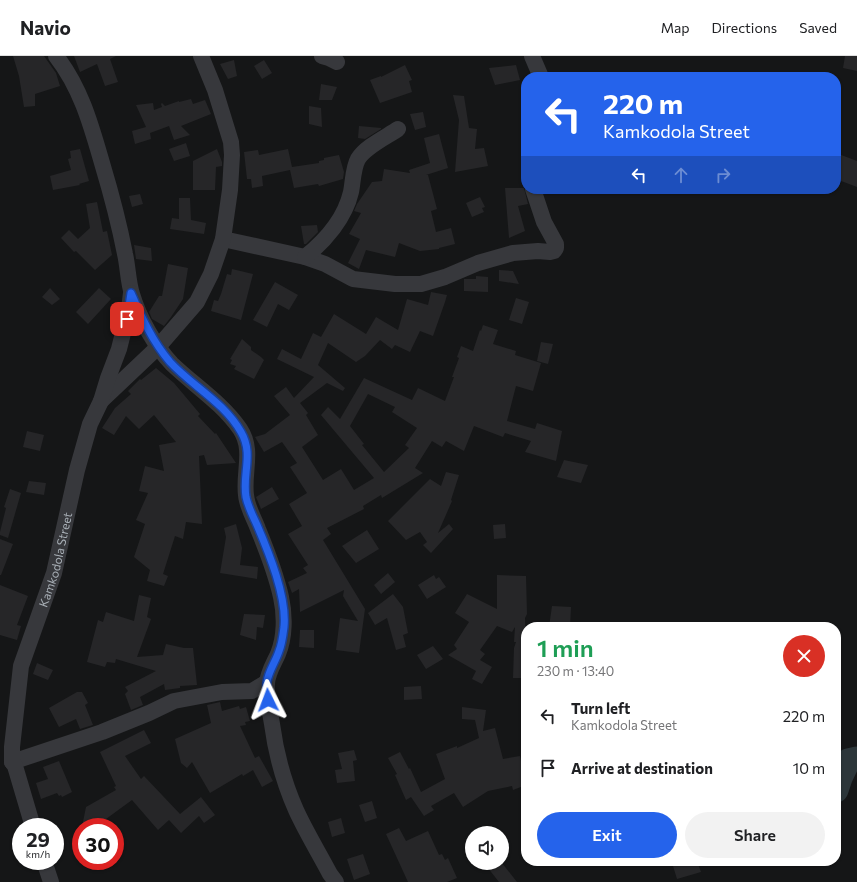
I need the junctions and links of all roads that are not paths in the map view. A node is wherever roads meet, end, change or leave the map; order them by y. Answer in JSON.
{"nodes":[{"id":1,"x":56,"y":56,"type":"edge"},
{"id":2,"x":201,"y":56,"type":"edge"},
{"id":3,"x":532,"y":56,"type":"edge"},
{"id":4,"x":539,"y":72,"type":"edge"},
{"id":5,"x":398,"y":129,"type":"dead end"},
{"id":6,"x":535,"y":194,"type":"edge"},
{"id":7,"x":223,"y":238,"type":"junction"},
{"id":8,"x":305,"y":257,"type":"junction"},
{"id":9,"x":131,"y":293,"type":"junction"},
{"id":10,"x":158,"y":347,"type":"junction"},
{"id":11,"x":101,"y":401,"type":"junction"},
{"id":12,"x":267,"y":682,"type":"junction"},
{"id":13,"x":0,"y":728,"type":"edge"},
{"id":14,"x":13,"y":740,"type":"junction"},
{"id":15,"x":12,"y":762,"type":"junction"},
{"id":16,"x":30,"y":818,"type":"edge"},
{"id":17,"x":47,"y":870,"type":"edge"},
{"id":18,"x":330,"y":879,"type":"edge"},
{"id":19,"x":51,"y":882,"type":"edge"}],
"edges":[{"from":1,"to":9,"type":"street"},
{"from":2,"to":7,"type":"street"},
{"from":3,"to":4,"type":"street"},
{"from":5,"to":8,"type":"street"},
{"from":6,"to":8,"type":"street"},
{"from":7,"to":8,"type":"street"},
{"from":7,"to":10,"type":"street"},
{"from":9,"to":10,"type":"street"},
{"from":9,"to":11,"type":"street","name":"Kamkodola Street"},
{"from":10,"to":11,"type":"street"},
{"from":10,"to":12,"type":"street"},
{"from":11,"to":14,"type":"street","name":"Kamkodola Street"},
{"from":12,"to":15,"type":"street"},
{"from":12,"to":18,"type":"street"},
{"from":13,"to":14,"type":"street"},
{"from":14,"to":15,"type":"street","name":"Kamkodola Street"},
{"from":15,"to":16,"type":"street","name":"Kamkodola Street"},
{"from":17,"to":19,"type":"street"}]}
